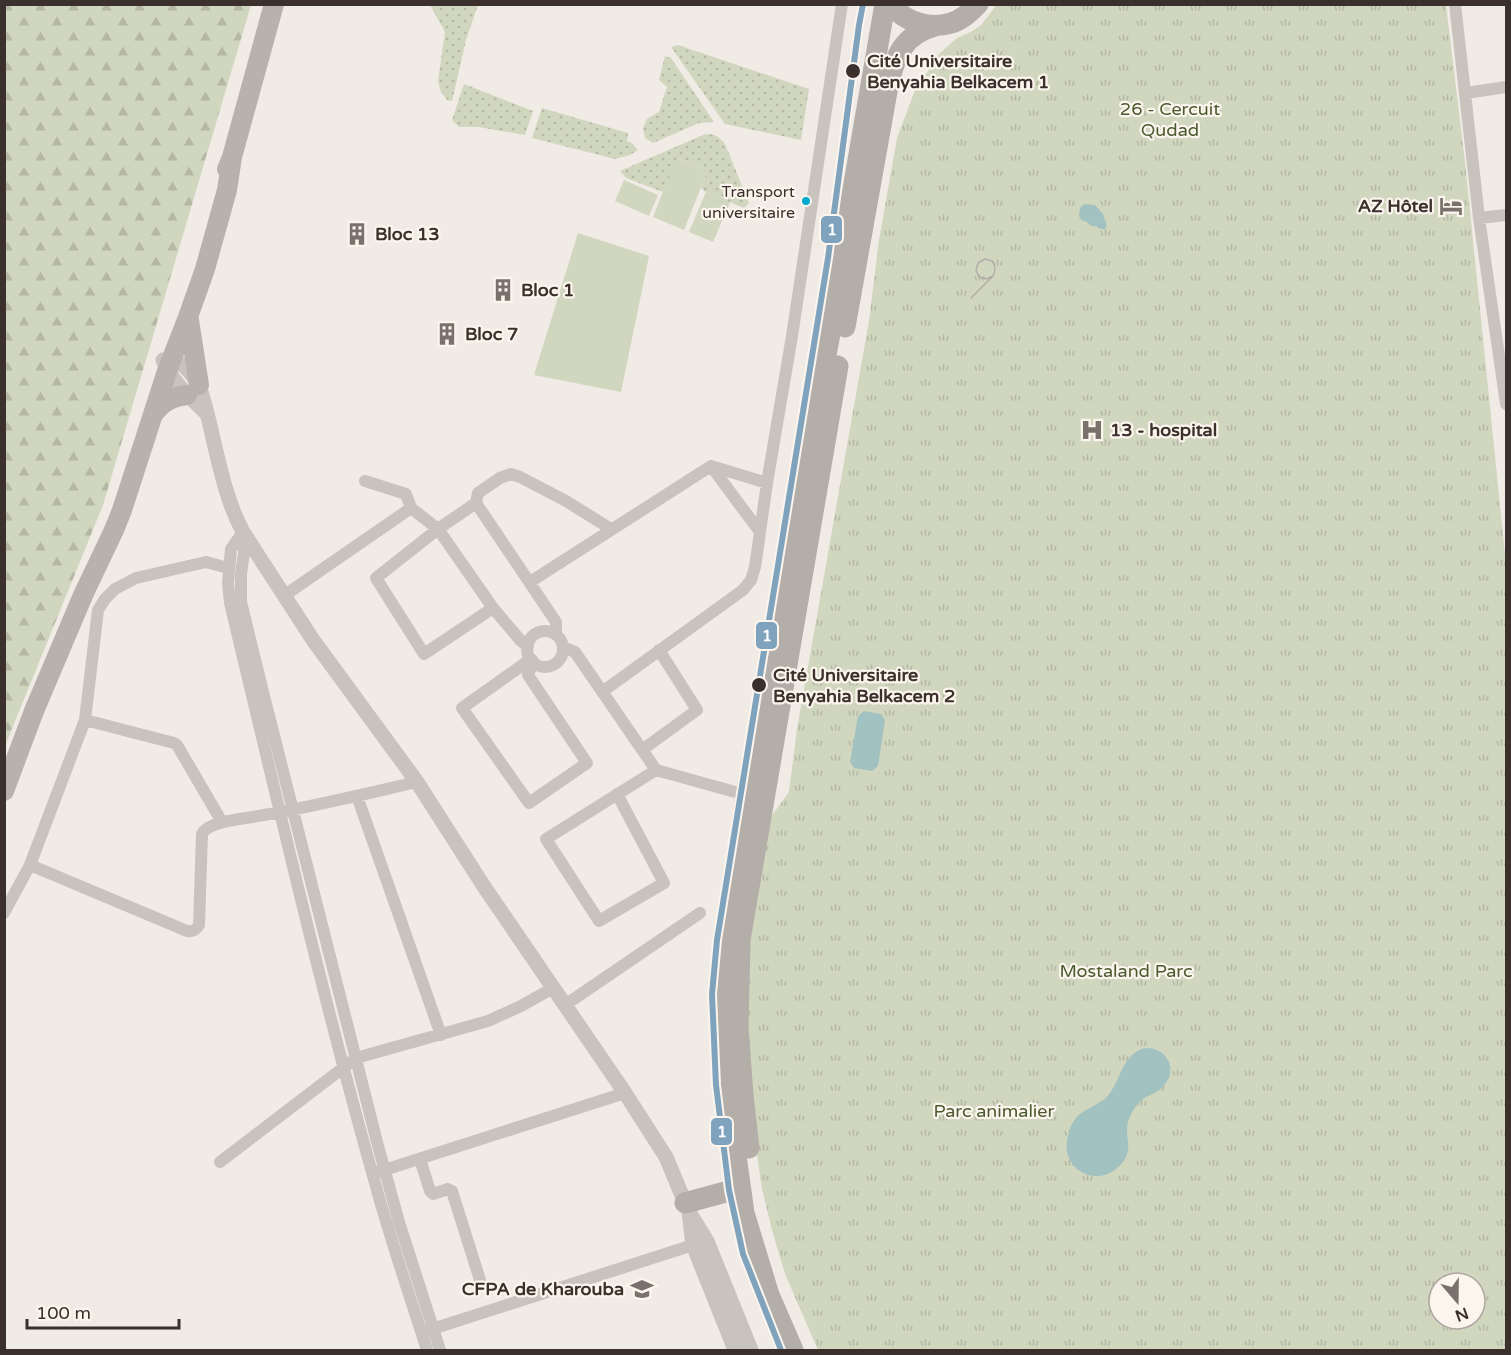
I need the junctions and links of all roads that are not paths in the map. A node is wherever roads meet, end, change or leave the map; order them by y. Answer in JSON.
{"nodes":[{"id":1,"x":274,"y":4,"type":"edge"},
{"id":2,"x":842,"y":4,"type":"edge"},
{"id":3,"x":885,"y":4,"type":"edge"},
{"id":4,"x":891,"y":4,"type":"edge"},
{"id":5,"x":978,"y":4,"type":"edge"},
{"id":6,"x":1457,"y":6,"type":"edge"},
{"id":7,"x":935,"y":26,"type":"junction"},
{"id":8,"x":1506,"y":87,"type":"edge"},
{"id":9,"x":1466,"y":93,"type":"junction"},
{"id":10,"x":232,"y":158,"type":"junction"},
{"id":11,"x":1506,"y":215,"type":"edge"},
{"id":12,"x":1479,"y":218,"type":"junction"},
{"id":13,"x":188,"y":317,"type":"junction"},
{"id":14,"x":1502,"y":345,"type":"edge"},
{"id":15,"x":167,"y":364,"type":"junction"},
{"id":16,"x":193,"y":390,"type":"junction"},
{"id":17,"x":1506,"y":404,"type":"edge"},
{"id":18,"x":153,"y":415,"type":"junction"},
{"id":19,"x":711,"y":466,"type":"junction"},
{"id":20,"x":365,"y":481,"type":"dead end"},
{"id":21,"x":767,"y":483,"type":"junction"},
{"id":22,"x":476,"y":503,"type":"junction"},
{"id":23,"x":411,"y":508,"type":"junction"},
{"id":24,"x":438,"y":529,"type":"junction"},
{"id":25,"x":611,"y":529,"type":"junction"},
{"id":26,"x":243,"y":532,"type":"junction"},
{"id":27,"x":760,"y":532,"type":"junction"},
{"id":28,"x":109,"y":540,"type":"junction"},
{"id":29,"x":228,"y":567,"type":"junction"},
{"id":30,"x":530,"y":582,"type":"junction"},
{"id":31,"x":285,"y":595,"type":"junction"},
{"id":32,"x":493,"y":608,"type":"junction"},
{"id":33,"x":556,"y":634,"type":"junction"},
{"id":34,"x":528,"y":646,"type":"junction"},
{"id":35,"x":562,"y":647,"type":"junction"},
{"id":36,"x":659,"y":650,"type":"junction"},
{"id":37,"x":532,"y":660,"type":"junction"},
{"id":38,"x":602,"y":692,"type":"junction"},
{"id":39,"x":85,"y":720,"type":"junction"},
{"id":40,"x":642,"y":750,"type":"junction"},
{"id":41,"x":656,"y":770,"type":"junction"},
{"id":42,"x":417,"y":782,"type":"junction"},
{"id":43,"x":4,"y":791,"type":"edge"},
{"id":44,"x":617,"y":794,"type":"junction"},
{"id":45,"x":357,"y":795,"type":"junction"},
{"id":46,"x":746,"y":795,"type":"junction"},
{"id":47,"x":286,"y":811,"type":"junction"},
{"id":48,"x":222,"y":822,"type":"junction"},
{"id":49,"x":30,"y":865,"type":"junction"},
{"id":50,"x":700,"y":913,"type":"dead end"},
{"id":51,"x":4,"y":914,"type":"edge"},
{"id":52,"x":553,"y":988,"type":"junction"},
{"id":53,"x":565,"y":1005,"type":"junction"},
{"id":54,"x":441,"y":1035,"type":"junction"},
{"id":55,"x":356,"y":1058,"type":"junction"},
{"id":56,"x":344,"y":1068,"type":"junction"},
{"id":57,"x":625,"y":1093,"type":"junction"},
{"id":58,"x":420,"y":1159,"type":"junction"},
{"id":59,"x":220,"y":1162,"type":"dead end"},
{"id":60,"x":379,"y":1172,"type":"junction"},
{"id":61,"x":740,"y":1188,"type":"junction"},
{"id":62,"x":687,"y":1207,"type":"junction"},
{"id":63,"x":693,"y":1245,"type":"junction"},
{"id":64,"x":480,"y":1280,"type":"dead end"},
{"id":65,"x":427,"y":1331,"type":"junction"},
{"id":66,"x":427,"y":1350,"type":"edge"},
{"id":67,"x":440,"y":1350,"type":"edge"},
{"id":68,"x":735,"y":1350,"type":"edge"},
{"id":69,"x":751,"y":1350,"type":"edge"},
{"id":70,"x":793,"y":1350,"type":"edge"},
{"id":71,"x":806,"y":1350,"type":"edge"}],
"edges":[{"from":1,"to":10,"type":"main road"},
{"from":2,"to":21,"type":"street"},
{"from":3,"to":46,"type":"highway"},
{"from":4,"to":7,"type":"highway"},
{"from":5,"to":7,"type":"highway"},
{"from":6,"to":9,"type":"street"},
{"from":7,"to":71,"type":"highway"},
{"from":8,"to":9,"type":"street"},
{"from":9,"to":12,"type":"street"},
{"from":10,"to":13,"type":"main road"},
{"from":10,"to":15,"type":"main road"},
{"from":11,"to":12,"type":"street"},
{"from":12,"to":14,"type":"street"},
{"from":13,"to":15,"type":"main road"},
{"from":13,"to":16,"type":"main road"},
{"from":14,"to":17,"type":"street"},
{"from":15,"to":16,"type":"street"},
{"from":15,"to":18,"type":"main road"},
{"from":15,"to":28,"type":"main road"},
{"from":16,"to":18,"type":"main road"},
{"from":16,"to":26,"type":"street"},
{"from":18,"to":28,"type":"main road"},
{"from":19,"to":21,"type":"street"},
{"from":19,"to":25,"type":"street"},
{"from":19,"to":27,"type":"street"},
{"from":20,"to":23,"type":"street"},
{"from":21,"to":27,"type":"street"},
{"from":22,"to":24,"type":"street"},
{"from":22,"to":25,"type":"street"},
{"from":22,"to":30,"type":"street"},
{"from":23,"to":24,"type":"street"},
{"from":23,"to":31,"type":"street"},
{"from":24,"to":32,"type":"street"},
{"from":24,"to":32,"type":"street"},
{"from":25,"to":30,"type":"street"},
{"from":26,"to":29,"type":"street"},
{"from":26,"to":31,"type":"street"},
{"from":26,"to":47,"type":"street"},
{"from":27,"to":36,"type":"street"},
{"from":28,"to":43,"type":"main road"},
{"from":29,"to":39,"type":"street"},
{"from":29,"to":47,"type":"street"},
{"from":30,"to":33,"type":"street"},
{"from":31,"to":42,"type":"street"},
{"from":32,"to":34,"type":"street"},
{"from":33,"to":34,"type":"street"},
{"from":33,"to":35,"type":"street"},
{"from":34,"to":37,"type":"street"},
{"from":35,"to":37,"type":"street"},
{"from":35,"to":38,"type":"street"},
{"from":36,"to":38,"type":"street"},
{"from":36,"to":40,"type":"street"},
{"from":37,"to":37,"type":"street"},
{"from":38,"to":40,"type":"street"},
{"from":39,"to":48,"type":"street"},
{"from":39,"to":49,"type":"street"},
{"from":40,"to":41,"type":"street"},
{"from":41,"to":44,"type":"street"},
{"from":41,"to":46,"type":"street"},
{"from":42,"to":45,"type":"street"},
{"from":42,"to":52,"type":"street"},
{"from":44,"to":44,"type":"street"},
{"from":45,"to":47,"type":"street"},
{"from":45,"to":54,"type":"street"},
{"from":46,"to":61,"type":"highway"},
{"from":47,"to":48,"type":"street"},
{"from":47,"to":55,"type":"street"},
{"from":47,"to":56,"type":"street"},
{"from":48,"to":49,"type":"street"},
{"from":49,"to":51,"type":"street"},
{"from":50,"to":53,"type":"street"},
{"from":52,"to":53,"type":"street"},
{"from":52,"to":54,"type":"street"},
{"from":53,"to":57,"type":"street"},
{"from":54,"to":55,"type":"street"},
{"from":55,"to":56,"type":"street"},
{"from":55,"to":60,"type":"street"},
{"from":56,"to":59,"type":"street"},
{"from":56,"to":60,"type":"street"},
{"from":57,"to":58,"type":"street"},
{"from":57,"to":62,"type":"street"},
{"from":58,"to":60,"type":"street"},
{"from":58,"to":64,"type":"street"},
{"from":60,"to":65,"type":"street"},
{"from":61,"to":62,"type":"highway"},
{"from":61,"to":70,"type":"highway"},
{"from":62,"to":63,"type":"street"},
{"from":62,"to":69,"type":"street"},
{"from":63,"to":65,"type":"street"},
{"from":63,"to":68,"type":"street"},
{"from":65,"to":66,"type":"street"},
{"from":65,"to":67,"type":"street"}]}
